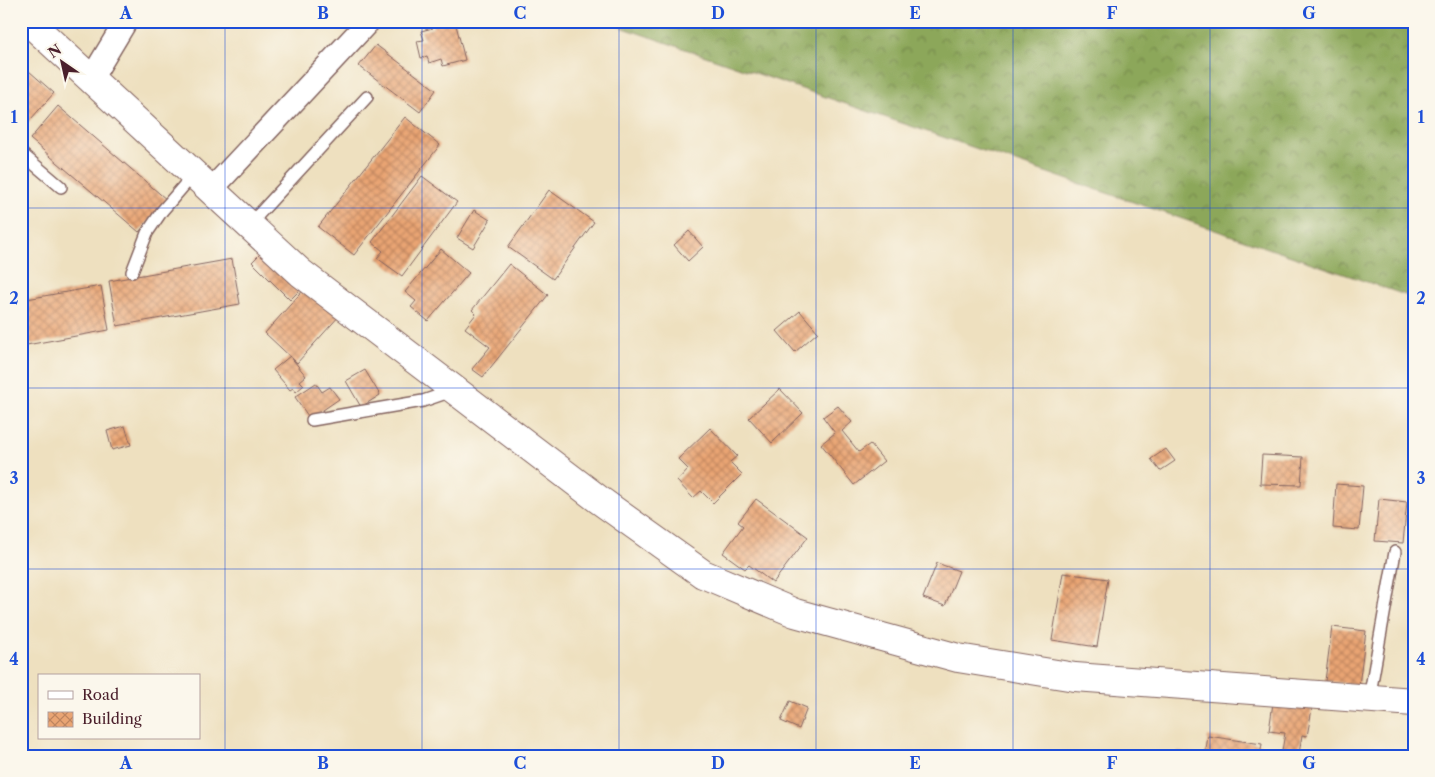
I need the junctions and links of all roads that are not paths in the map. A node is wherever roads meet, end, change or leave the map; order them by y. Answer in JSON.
{"nodes":[{"id":1,"x":28,"y":21,"type":"edge"},
{"id":2,"x":126,"y":21,"type":"edge"},
{"id":3,"x":369,"y":21,"type":"edge"},
{"id":4,"x":91,"y":79,"type":"junction"},
{"id":5,"x":367,"y":97,"type":"dead end"},
{"id":6,"x":21,"y":153,"type":"edge"},
{"id":7,"x":202,"y":182,"type":"junction"},
{"id":8,"x":61,"y":187,"type":"dead end"},
{"id":9,"x":249,"y":226,"type":"junction"},
{"id":10,"x":132,"y":272,"type":"dead end"},
{"id":11,"x":455,"y":390,"type":"junction"},
{"id":12,"x":312,"y":420,"type":"dead end"},
{"id":13,"x":1395,"y":552,"type":"dead end"},
{"id":14,"x":1369,"y":699,"type":"junction"},
{"id":15,"x":1414,"y":702,"type":"edge"}],
"edges":[{"from":1,"to":4,"type":"street"},
{"from":2,"to":4,"type":"street"},
{"from":3,"to":7,"type":"street"},
{"from":4,"to":7,"type":"street"},
{"from":5,"to":9,"type":"lane"},
{"from":6,"to":8,"type":"lane"},
{"from":7,"to":9,"type":"street"},
{"from":7,"to":10,"type":"lane"},
{"from":9,"to":11,"type":"street"},
{"from":11,"to":12,"type":"lane"},
{"from":11,"to":14,"type":"street"},
{"from":13,"to":14,"type":"lane"},
{"from":14,"to":15,"type":"street"}]}
